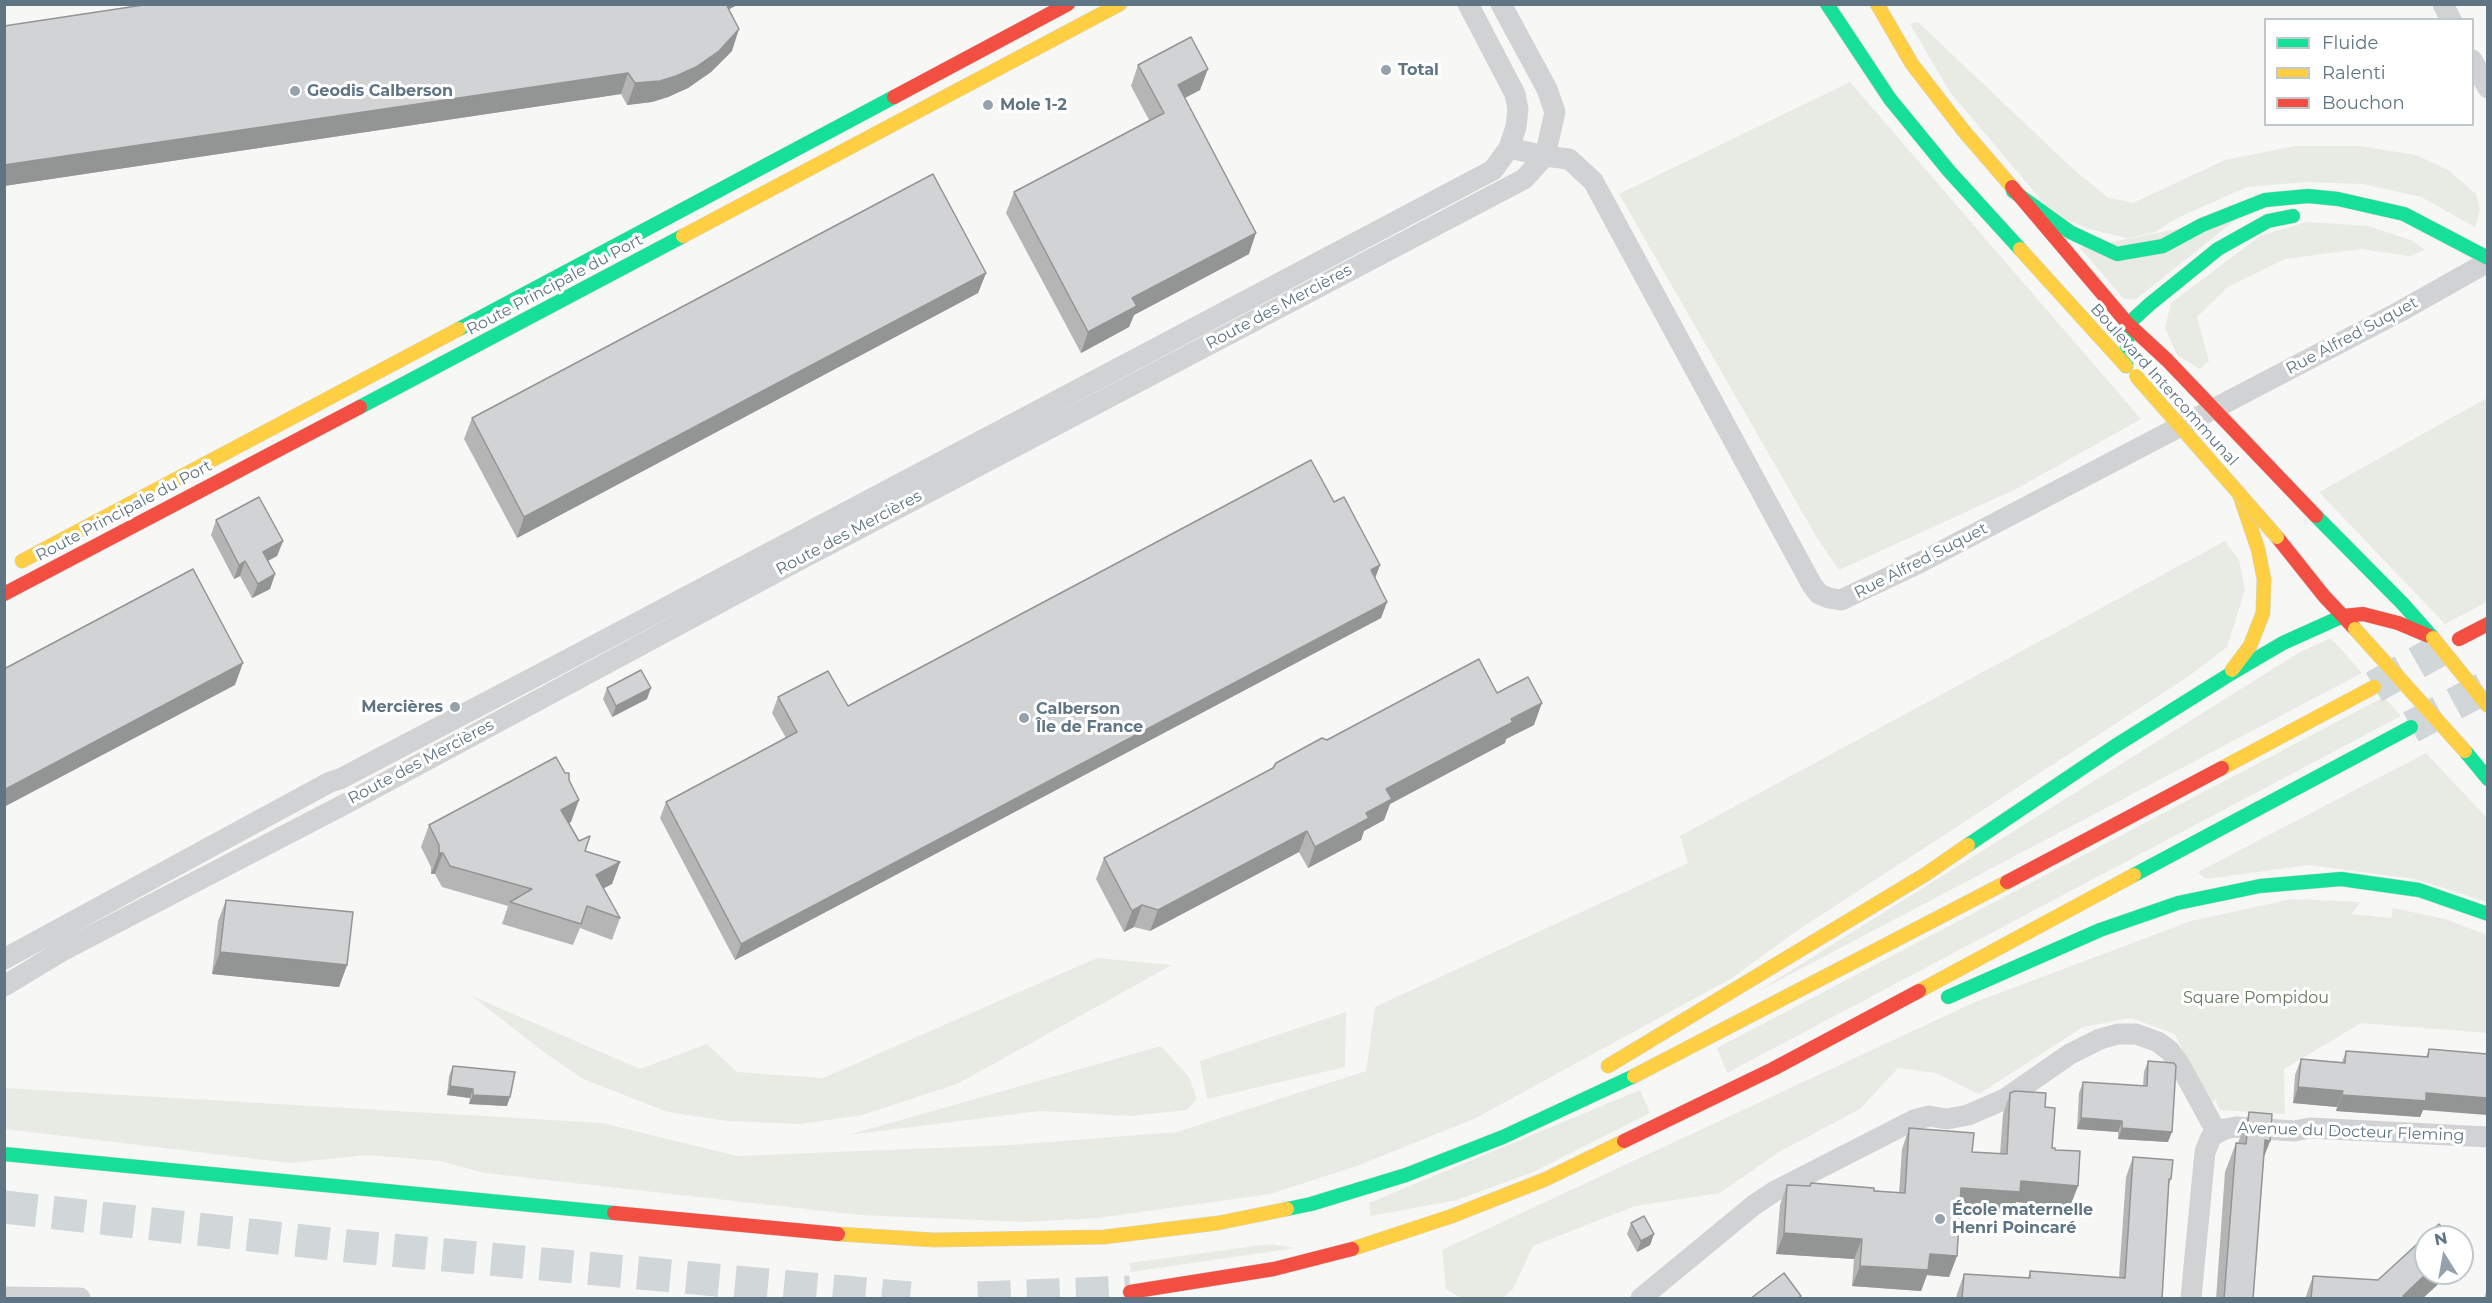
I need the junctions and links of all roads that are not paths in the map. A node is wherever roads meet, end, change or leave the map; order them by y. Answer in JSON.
{"nodes":[{"id":1,"x":1068,"y":4,"type":"edge"},
{"id":2,"x":1120,"y":4,"type":"edge"},
{"id":3,"x":1468,"y":4,"type":"edge"},
{"id":4,"x":1501,"y":4,"type":"edge"},
{"id":5,"x":1827,"y":4,"type":"edge"},
{"id":6,"x":1877,"y":4,"type":"edge"},
{"id":7,"x":2443,"y":4,"type":"edge"},
{"id":8,"x":2450,"y":18,"type":"edge"},
{"id":9,"x":2474,"y":64,"type":"edge"},
{"id":10,"x":2487,"y":88,"type":"edge"},
{"id":11,"x":1509,"y":148,"type":"junction"},
{"id":12,"x":1545,"y":156,"type":"junction"},
{"id":13,"x":2013,"y":191,"type":"junction"},
{"id":14,"x":2381,"y":208,"type":"junction"},
{"id":15,"x":2487,"y":260,"type":"edge"},
{"id":16,"x":2128,"y":324,"type":"junction"},
{"id":17,"x":2126,"y":366,"type":"junction"},
{"id":18,"x":2240,"y":496,"type":"junction"},
{"id":19,"x":14,"y":566,"type":"dead end"},
{"id":20,"x":4,"y":594,"type":"edge"},
{"id":21,"x":2343,"y":616,"type":"junction"},
{"id":22,"x":2487,"y":624,"type":"edge"},
{"id":23,"x":2433,"y":638,"type":"junction"},
{"id":24,"x":2459,"y":639,"type":"tunnel mouth"},
{"id":25,"x":2227,"y":676,"type":"junction"},
{"id":26,"x":2374,"y":687,"type":"tunnel mouth"},
{"id":27,"x":2487,"y":706,"type":"edge"},
{"id":28,"x":2411,"y":727,"type":"tunnel mouth"},
{"id":29,"x":2465,"y":752,"type":"junction"},
{"id":30,"x":2487,"y":753,"type":"edge"},
{"id":31,"x":2487,"y":779,"type":"edge"},
{"id":32,"x":2487,"y":914,"type":"edge"},
{"id":33,"x":4,"y":960,"type":"edge"},
{"id":34,"x":4,"y":986,"type":"edge"},
{"id":35,"x":1934,"y":1003,"type":"dead end"},
{"id":36,"x":1878,"y":1012,"type":"junction"},
{"id":37,"x":1913,"y":1012,"type":"dead end"},
{"id":38,"x":1597,"y":1073,"type":"dead end"},
{"id":39,"x":1552,"y":1099,"type":"dead end"},
{"id":40,"x":2217,"y":1133,"type":"junction"},
{"id":41,"x":1503,"y":1137,"type":"junction"},
{"id":42,"x":2487,"y":1137,"type":"edge"},
{"id":43,"x":4,"y":1154,"type":"edge"},
{"id":44,"x":1130,"y":1292,"type":"dead end"},
{"id":45,"x":4,"y":1297,"type":"edge"},
{"id":46,"x":80,"y":1299,"type":"edge"},
{"id":47,"x":1641,"y":1299,"type":"edge"},
{"id":48,"x":2191,"y":1299,"type":"edge"}],
"edges":[{"from":1,"to":19,"type":"main road","name":"Route Principale du Port"},
{"from":2,"to":20,"type":"main road","name":"Route Principale du Port"},
{"from":3,"to":11,"type":"street","name":"Route des Mercières"},
{"from":4,"to":12,"type":"street","name":"Route des Mercières"},
{"from":5,"to":17,"type":"main road","name":"Boulevard Intercommunal"},
{"from":6,"to":13,"type":"main road","name":"Boulevard Intercommunal"},
{"from":7,"to":8,"type":"street"},
{"from":9,"to":10,"type":"street"},
{"from":11,"to":12,"type":"street","name":"Rue Alfred Suquet"},
{"from":11,"to":33,"type":"street","name":"Route des Mercières"},
{"from":12,"to":15,"type":"street","name":"Rue Alfred Suquet"},
{"from":12,"to":34,"type":"street","name":"Route des Mercières"},
{"from":13,"to":14,"type":"main road"},
{"from":13,"to":16,"type":"main road","name":"Boulevard Intercommunal"},
{"from":14,"to":15,"type":"main road"},
{"from":14,"to":16,"type":"main road"},
{"from":16,"to":17,"type":"main road"},
{"from":16,"to":23,"type":"main road","name":"Boulevard Intercommunal","bridge":true},
{"from":17,"to":18,"type":"main road","name":"Boulevard Intercommunal","bridge":true},
{"from":18,"to":21,"type":"main road","name":"Boulevard Intercommunal","bridge":true},
{"from":18,"to":25,"type":"main road"},
{"from":21,"to":23,"type":"main road"},
{"from":21,"to":25,"type":"main road"},
{"from":21,"to":29,"type":"main road","name":"Boulevard Intercommunal","bridge":true},
{"from":22,"to":24,"type":"main road"},
{"from":23,"to":27,"type":"main road","name":"Boulevard Intercommunal","bridge":true},
{"from":25,"to":38,"type":"main road"},
{"from":26,"to":41,"type":"main road"},
{"from":28,"to":36,"type":"main road"},
{"from":29,"to":30,"type":"main road"},
{"from":29,"to":31,"type":"main road","name":"Boulevard Intercommunal"},
{"from":32,"to":35,"type":"main road"},
{"from":36,"to":37,"type":"main road"},
{"from":36,"to":44,"type":"main road"},
{"from":39,"to":41,"type":"main road"},
{"from":40,"to":42,"type":"street","name":"Avenue du Docteur Fleming"},
{"from":40,"to":47,"type":"street"},
{"from":40,"to":48,"type":"street"},
{"from":41,"to":43,"type":"main road"},
{"from":45,"to":46,"type":"street"}]}
